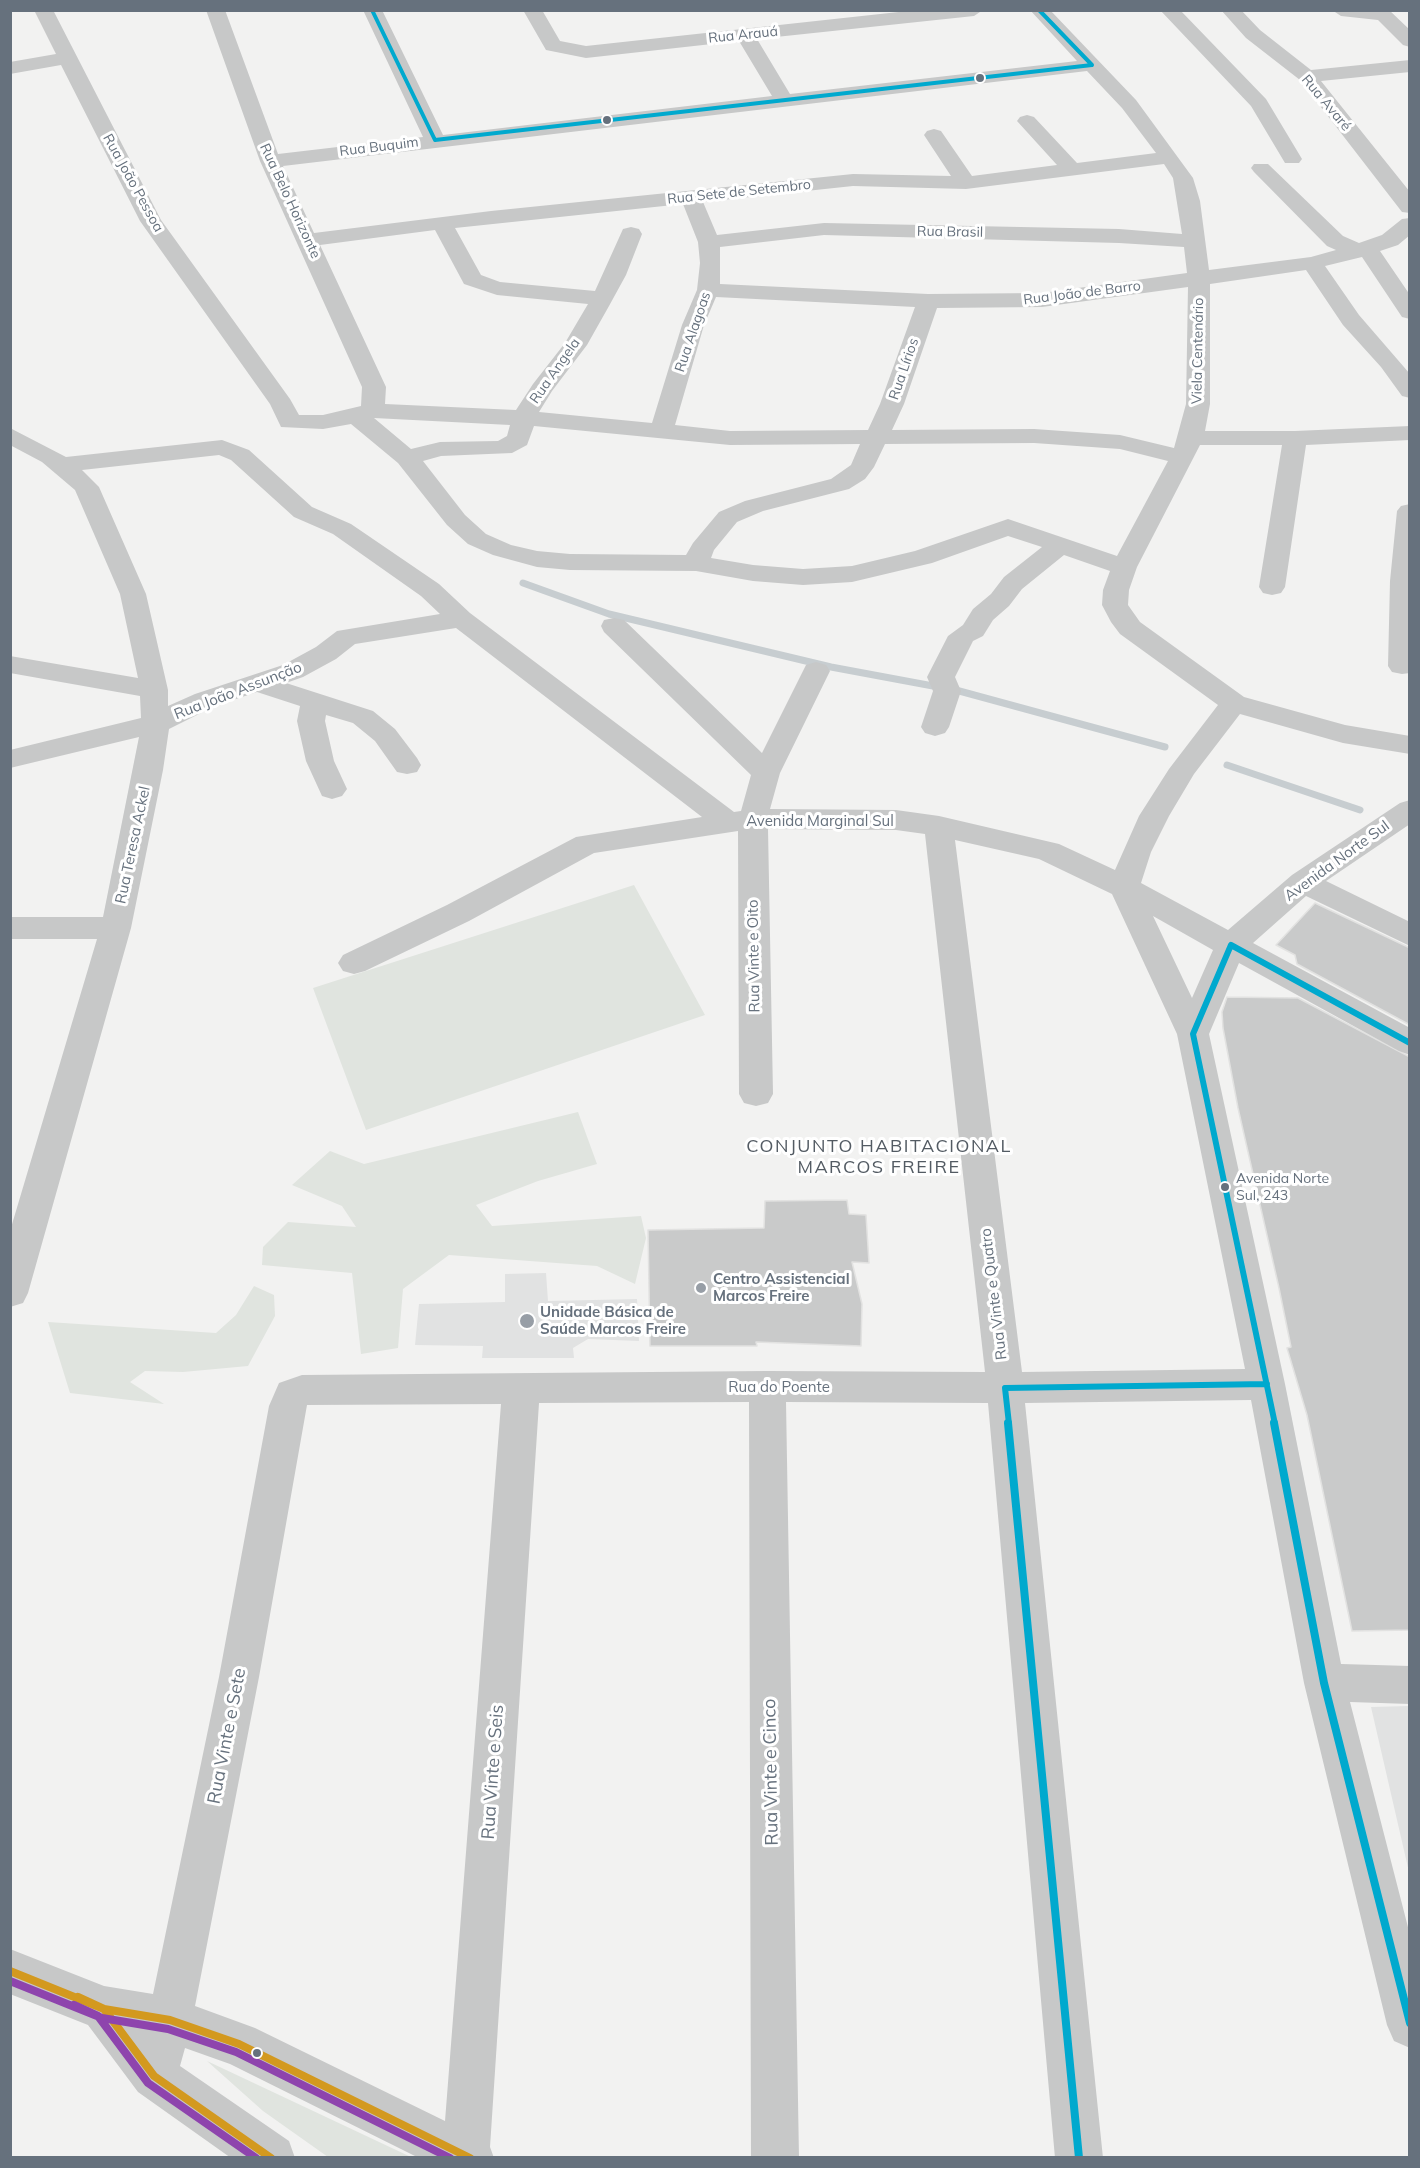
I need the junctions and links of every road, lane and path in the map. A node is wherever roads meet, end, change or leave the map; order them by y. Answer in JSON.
{"nodes":[{"id":1,"x":44,"y":10,"type":"edge"},
{"id":2,"x":215,"y":10,"type":"edge"},
{"id":3,"x":372,"y":10,"type":"edge"},
{"id":4,"x":532,"y":10,"type":"edge"},
{"id":5,"x":974,"y":10,"type":"edge"},
{"id":6,"x":1039,"y":10,"type":"edge"},
{"id":7,"x":1169,"y":10,"type":"edge"},
{"id":8,"x":1230,"y":10,"type":"edge"},
{"id":9,"x":1341,"y":10,"type":"edge"},
{"id":10,"x":1380,"y":13,"type":"edge"},
{"id":11,"x":745,"y":35,"type":"junction"},
{"id":12,"x":1410,"y":40,"type":"edge"},
{"id":13,"x":67,"y":57,"type":"junction"},
{"id":14,"x":1092,"y":65,"type":"junction"},
{"id":15,"x":1410,"y":66,"type":"edge"},
{"id":16,"x":10,"y":68,"type":"edge"},
{"id":17,"x":1307,"y":76,"type":"junction"},
{"id":18,"x":784,"y":100,"type":"junction"},
{"id":19,"x":1027,"y":121,"type":"dead end"},
{"id":20,"x":934,"y":135,"type":"dead end"},
{"id":21,"x":435,"y":140,"type":"junction"},
{"id":22,"x":1170,"y":157,"type":"junction"},
{"id":23,"x":1292,"y":159,"type":"dead end"},
{"id":24,"x":270,"y":161,"type":"junction"},
{"id":25,"x":1261,"y":168,"type":"dead end"},
{"id":26,"x":1072,"y":170,"type":"junction"},
{"id":27,"x":966,"y":183,"type":"junction"},
{"id":28,"x":691,"y":197,"type":"junction"},
{"id":29,"x":1410,"y":207,"type":"edge"},
{"id":30,"x":442,"y":223,"type":"junction"},
{"id":31,"x":1410,"y":224,"type":"edge"},
{"id":32,"x":631,"y":234,"type":"dead end"},
{"id":33,"x":308,"y":240,"type":"junction"},
{"id":34,"x":1193,"y":241,"type":"junction"},
{"id":35,"x":709,"y":242,"type":"junction"},
{"id":36,"x":1362,"y":250,"type":"junction"},
{"id":37,"x":1312,"y":263,"type":"junction"},
{"id":38,"x":1198,"y":280,"type":"junction"},
{"id":39,"x":708,"y":290,"type":"junction"},
{"id":40,"x":602,"y":299,"type":"junction"},
{"id":41,"x":928,"y":301,"type":"junction"},
{"id":42,"x":1410,"y":312,"type":"edge"},
{"id":43,"x":1410,"y":391,"type":"edge"},
{"id":44,"x":363,"y":414,"type":"junction"},
{"id":45,"x":524,"y":418,"type":"junction"},
{"id":46,"x":661,"y":432,"type":"junction"},
{"id":47,"x":1410,"y":433,"type":"edge"},
{"id":48,"x":10,"y":435,"type":"edge"},
{"id":49,"x":877,"y":435,"type":"junction"},
{"id":50,"x":1295,"y":438,"type":"junction"},
{"id":51,"x":1187,"y":447,"type":"junction"},
{"id":52,"x":406,"y":458,"type":"junction"},
{"id":53,"x":63,"y":465,"type":"junction"},
{"id":54,"x":1410,"y":511,"type":"edge"},
{"id":55,"x":1062,"y":544,"type":"junction"},
{"id":56,"x":696,"y":563,"type":"junction"},
{"id":57,"x":1124,"y":567,"type":"junction"},
{"id":58,"x":1272,"y":587,"type":"dead end"},
{"id":59,"x":461,"y":619,"type":"junction"},
{"id":60,"x":614,"y":626,"type":"dead end"},
{"id":61,"x":10,"y":664,"type":"edge"},
{"id":62,"x":1402,"y":666,"type":"dead end"},
{"id":63,"x":816,"y":671,"type":"dead end"},
{"id":64,"x":261,"y":684,"type":"junction"},
{"id":65,"x":154,"y":690,"type":"junction"},
{"id":66,"x":315,"y":702,"type":"junction"},
{"id":67,"x":1234,"y":703,"type":"junction"},
{"id":68,"x":155,"y":724,"type":"junction"},
{"id":69,"x":934,"y":727,"type":"dead end"},
{"id":70,"x":1367,"y":739,"type":"junction"},
{"id":71,"x":1410,"y":745,"type":"edge"},
{"id":72,"x":10,"y":759,"type":"edge"},
{"id":73,"x":1410,"y":764,"type":"edge"},
{"id":74,"x":407,"y":765,"type":"dead end"},
{"id":75,"x":766,"y":773,"type":"junction"},
{"id":76,"x":332,"y":789,"type":"dead end"},
{"id":77,"x":1410,"y":810,"type":"edge"},
{"id":78,"x":741,"y":821,"type":"junction"},
{"id":79,"x":939,"y":826,"type":"junction"},
{"id":80,"x":1303,"y":882,"type":"junction"},
{"id":81,"x":1124,"y":887,"type":"junction"},
{"id":82,"x":116,"y":927,"type":"junction"},
{"id":83,"x":10,"y":928,"type":"edge"},
{"id":84,"x":1410,"y":935,"type":"edge"},
{"id":85,"x":1231,"y":945,"type":"junction"},
{"id":86,"x":354,"y":963,"type":"dead end"},
{"id":87,"x":1193,"y":1034,"type":"junction"},
{"id":88,"x":1410,"y":1043,"type":"edge"},
{"id":89,"x":756,"y":1094,"type":"dead end"},
{"id":90,"x":13,"y":1274,"type":"edge"},
{"id":91,"x":1267,"y":1384,"type":"junction"},
{"id":92,"x":767,"y":1386,"type":"junction"},
{"id":93,"x":521,"y":1388,"type":"junction"},
{"id":94,"x":1005,"y":1388,"type":"junction"},
{"id":95,"x":292,"y":1394,"type":"joint"},
{"id":96,"x":1324,"y":1683,"type":"junction"},
{"id":97,"x":1410,"y":1685,"type":"edge"},
{"id":98,"x":10,"y":1971,"type":"edge"},
{"id":99,"x":104,"y":2008,"type":"junction"},
{"id":100,"x":170,"y":2020,"type":"junction"},
{"id":101,"x":1410,"y":2025,"type":"edge"},
{"id":102,"x":154,"y":2076,"type":"junction"},
{"id":103,"x":272,"y":2157,"type":"edge"},
{"id":104,"x":469,"y":2157,"type":"edge"},
{"id":105,"x":775,"y":2157,"type":"edge"},
{"id":106,"x":1079,"y":2157,"type":"edge"}],
"edges":[{"from":1,"to":13,"type":"street","name":"Rua João Pessoa"},
{"from":2,"to":24,"type":"street","name":"Rua Belo Horizonte"},
{"from":3,"to":21,"type":"street"},
{"from":4,"to":11,"type":"street","name":"Rua Arauá"},
{"from":5,"to":11,"type":"street","name":"Rua Arauá"},
{"from":6,"to":14,"type":"street"},
{"from":7,"to":23,"type":"street"},
{"from":8,"to":17,"type":"street","name":"Rua Avaré"},
{"from":9,"to":10,"type":"street"},
{"from":10,"to":12,"type":"street"},
{"from":11,"to":18,"type":"street"},
{"from":13,"to":16,"type":"street"},
{"from":13,"to":44,"type":"street","name":"Rua João Pessoa"},
{"from":14,"to":18,"type":"street","name":"Rua Buquim"},
{"from":14,"to":22,"type":"street","name":"Viela Centenário"},
{"from":15,"to":17,"type":"street"},
{"from":17,"to":29,"type":"street","name":"Rua Avaré"},
{"from":18,"to":21,"type":"street","name":"Rua Buquim"},
{"from":19,"to":26,"type":"street"},
{"from":20,"to":27,"type":"street"},
{"from":21,"to":24,"type":"street","name":"Rua Buquim"},
{"from":22,"to":26,"type":"street","name":"Rua Sete de Setembro"},
{"from":22,"to":34,"type":"street","name":"Viela Centenário"},
{"from":24,"to":33,"type":"street","name":"Rua Belo Horizonte"},
{"from":25,"to":36,"type":"street"},
{"from":26,"to":27,"type":"street","name":"Rua Sete de Setembro"},
{"from":27,"to":28,"type":"street","name":"Rua Sete de Setembro"},
{"from":28,"to":30,"type":"street","name":"Rua Sete de Setembro"},
{"from":28,"to":35,"type":"street","name":"Rua Alagoas"},
{"from":30,"to":33,"type":"street","name":"Rua Sete de Setembro"},
{"from":30,"to":40,"type":"street"},
{"from":31,"to":36,"type":"street","name":"Rua João de Barro"},
{"from":32,"to":40,"type":"street","name":"Rua Angela"},
{"from":33,"to":44,"type":"street","name":"Rua Belo Horizonte"},
{"from":34,"to":35,"type":"street","name":"Rua Brasil"},
{"from":34,"to":38,"type":"street","name":"Viela Centenário"},
{"from":35,"to":39,"type":"street","name":"Rua Alagoas"},
{"from":36,"to":37,"type":"street","name":"Rua João de Barro"},
{"from":36,"to":42,"type":"street"},
{"from":37,"to":38,"type":"street","name":"Rua João de Barro"},
{"from":37,"to":43,"type":"street"},
{"from":38,"to":41,"type":"street","name":"Rua João de Barro"},
{"from":38,"to":51,"type":"street","name":"Viela Centenário"},
{"from":39,"to":41,"type":"street","name":"Rua João de Barro"},
{"from":39,"to":46,"type":"street","name":"Rua Alagoas"},
{"from":40,"to":45,"type":"street","name":"Rua Angela"},
{"from":41,"to":49,"type":"street","name":"Rua Lírios"},
{"from":44,"to":45,"type":"street"},
{"from":44,"to":52,"type":"street"},
{"from":45,"to":46,"type":"street"},
{"from":45,"to":52,"type":"street","name":"Rua Angela"},
{"from":46,"to":49,"type":"street"},
{"from":47,"to":50,"type":"street"},
{"from":48,"to":53,"type":"street","name":"Rua Teresa Ackel"},
{"from":49,"to":51,"type":"street"},
{"from":49,"to":56,"type":"street","name":"Rua Lírios"},
{"from":50,"to":51,"type":"street"},
{"from":50,"to":58,"type":"street"},
{"from":51,"to":57,"type":"street","name":"Viela Centenário"},
{"from":52,"to":56,"type":"street"},
{"from":53,"to":59,"type":"street"},
{"from":53,"to":65,"type":"street","name":"Rua Teresa Ackel"},
{"from":54,"to":62,"type":"street"},
{"from":55,"to":56,"type":"street"},
{"from":55,"to":57,"type":"street"},
{"from":55,"to":69,"type":"street"},
{"from":57,"to":67,"type":"street","name":"Viela Centenário"},
{"from":59,"to":64,"type":"street","name":"Rua João Assunção"},
{"from":59,"to":78,"type":"street"},
{"from":60,"to":75,"type":"street"},
{"from":61,"to":65,"type":"street"},
{"from":63,"to":75,"type":"street","name":"Rua Vinte e Oito"},
{"from":64,"to":66,"type":"street"},
{"from":64,"to":68,"type":"street","name":"Rua João Assunção"},
{"from":65,"to":68,"type":"street","name":"Rua Teresa Ackel"},
{"from":66,"to":74,"type":"street"},
{"from":66,"to":76,"type":"street"},
{"from":67,"to":70,"type":"street"},
{"from":67,"to":81,"type":"street"},
{"from":68,"to":72,"type":"street","name":"Rua João Assunção"},
{"from":68,"to":82,"type":"street","name":"Rua Teresa Ackel"},
{"from":70,"to":71,"type":"street"},
{"from":70,"to":73,"type":"street"},
{"from":75,"to":78,"type":"street","name":"Rua Vinte e Oito"},
{"from":77,"to":80,"type":"street","name":"Avenida Norte Sul"},
{"from":78,"to":79,"type":"street","name":"Avenida Marginal Sul"},
{"from":78,"to":86,"type":"street","name":"Avenida Marginal Sul"},
{"from":78,"to":89,"type":"street","name":"Rua Vinte e Oito"},
{"from":79,"to":81,"type":"street","name":"Avenida Marginal Sul"},
{"from":79,"to":94,"type":"street","name":"Rua Vinte e Quatro"},
{"from":80,"to":84,"type":"street"},
{"from":80,"to":85,"type":"street","name":"Avenida Norte Sul"},
{"from":81,"to":85,"type":"street","name":"Avenida Marginal Sul"},
{"from":81,"to":87,"type":"street"},
{"from":82,"to":83,"type":"street"},
{"from":82,"to":90,"type":"street","name":"Rua Teresa Ackel"},
{"from":85,"to":87,"type":"street","name":"Avenida Norte Sul"},
{"from":85,"to":88,"type":"street","name":"Avenida Marginal Sul"},
{"from":87,"to":91,"type":"street"},
{"from":91,"to":94,"type":"street","name":"Rua do Poente"},
{"from":91,"to":96,"type":"street"},
{"from":92,"to":93,"type":"street","name":"Rua do Poente"},
{"from":92,"to":94,"type":"street","name":"Rua do Poente"},
{"from":92,"to":105,"type":"street","name":"Rua Vinte e Cinco"},
{"from":93,"to":95,"type":"street","name":"Rua do Poente"},
{"from":93,"to":104,"type":"street","name":"Rua Vinte e Seis"},
{"from":94,"to":106,"type":"street","name":"Rua Vinte e Quatro"},
{"from":95,"to":100,"type":"street","name":"Rua Vinte e Sete"},
{"from":96,"to":97,"type":"street"},
{"from":96,"to":101,"type":"street"},
{"from":98,"to":99,"type":"street"},
{"from":99,"to":100,"type":"street"},
{"from":99,"to":102,"type":"street"},
{"from":100,"to":102,"type":"street","name":"Rua Vinte e Sete"},
{"from":100,"to":104,"type":"street"},
{"from":102,"to":103,"type":"street"}]}
